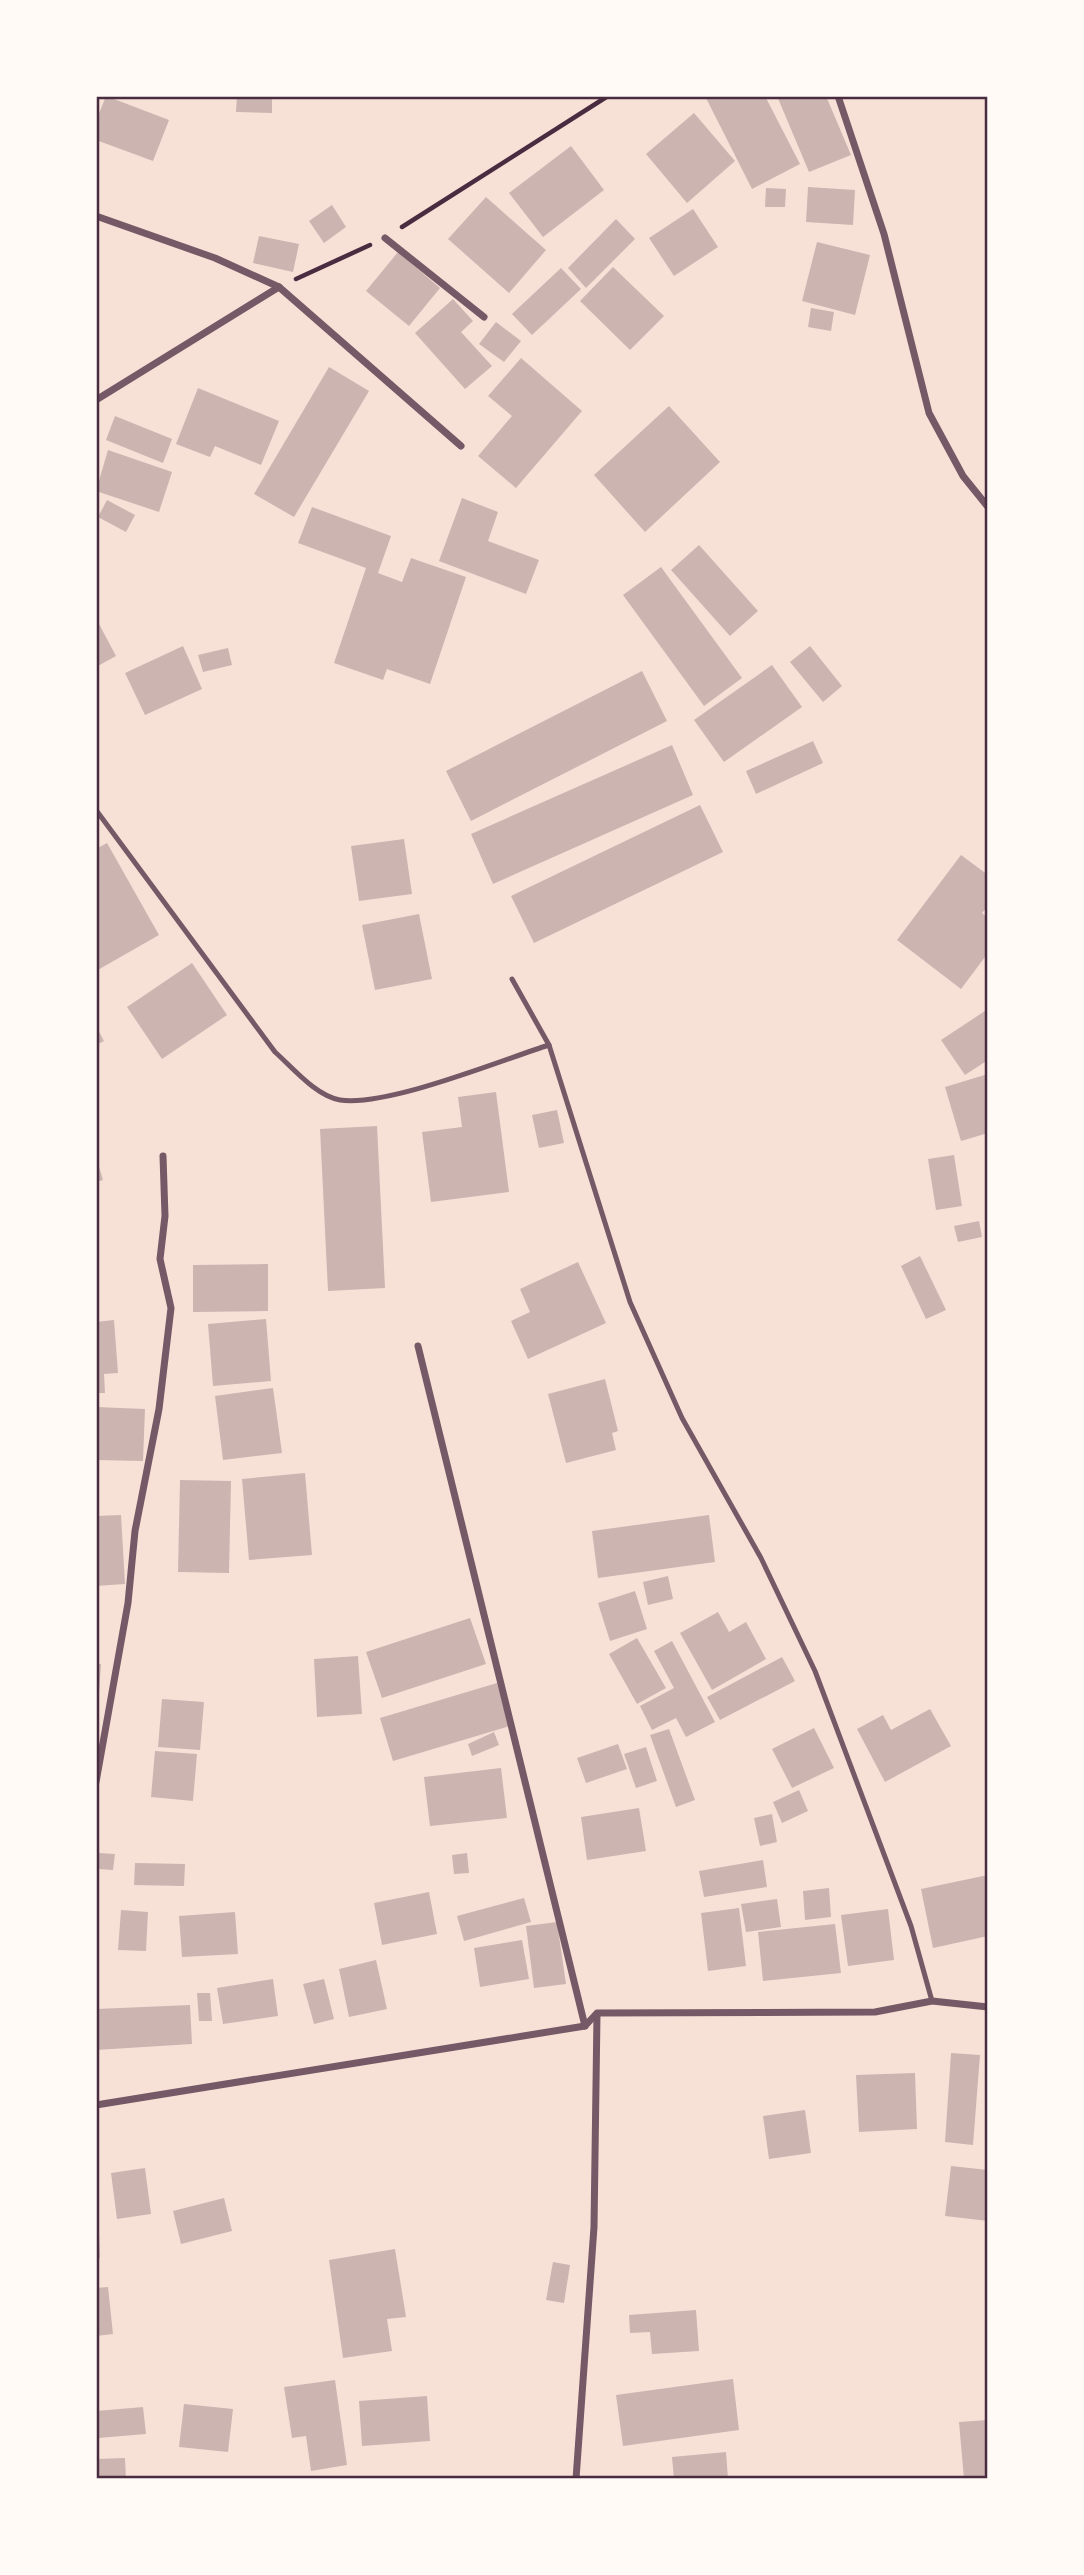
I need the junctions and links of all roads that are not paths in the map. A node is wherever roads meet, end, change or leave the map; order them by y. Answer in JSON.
{"nodes":[{"id":1,"x":838,"y":96,"type":"edge"},
{"id":2,"x":96,"y":216,"type":"edge"},
{"id":3,"x":385,"y":238,"type":"road end"},
{"id":4,"x":279,"y":287,"type":"junction"},
{"id":5,"x":484,"y":317,"type":"dead end"},
{"id":6,"x":96,"y":400,"type":"edge"},
{"id":7,"x":461,"y":446,"type":"dead end"},
{"id":8,"x":988,"y":507,"type":"edge"},
{"id":9,"x":96,"y":810,"type":"edge"},
{"id":10,"x":512,"y":979,"type":"dead end"},
{"id":11,"x":549,"y":1045,"type":"junction"},
{"id":12,"x":163,"y":1156,"type":"dead end"},
{"id":13,"x":418,"y":1346,"type":"dead end"},
{"id":14,"x":96,"y":1782,"type":"edge"},
{"id":15,"x":932,"y":2001,"type":"junction"},
{"id":16,"x":988,"y":2007,"type":"edge"},
{"id":17,"x":597,"y":2013,"type":"junction"},
{"id":18,"x":585,"y":2026,"type":"junction"},
{"id":19,"x":96,"y":2105,"type":"edge"},
{"id":20,"x":576,"y":2479,"type":"edge"}],
"edges":[{"from":1,"to":8,"type":"street"},
{"from":2,"to":4,"type":"street"},
{"from":3,"to":5,"type":"street"},
{"from":4,"to":6,"type":"street"},
{"from":4,"to":7,"type":"street"},
{"from":9,"to":11,"type":"lane"},
{"from":10,"to":11,"type":"lane"},
{"from":11,"to":15,"type":"lane"},
{"from":12,"to":14,"type":"street"},
{"from":13,"to":18,"type":"street"},
{"from":15,"to":16,"type":"street"},
{"from":15,"to":17,"type":"street"},
{"from":17,"to":18,"type":"street"},
{"from":17,"to":20,"type":"street"},
{"from":18,"to":19,"type":"street"}]}
